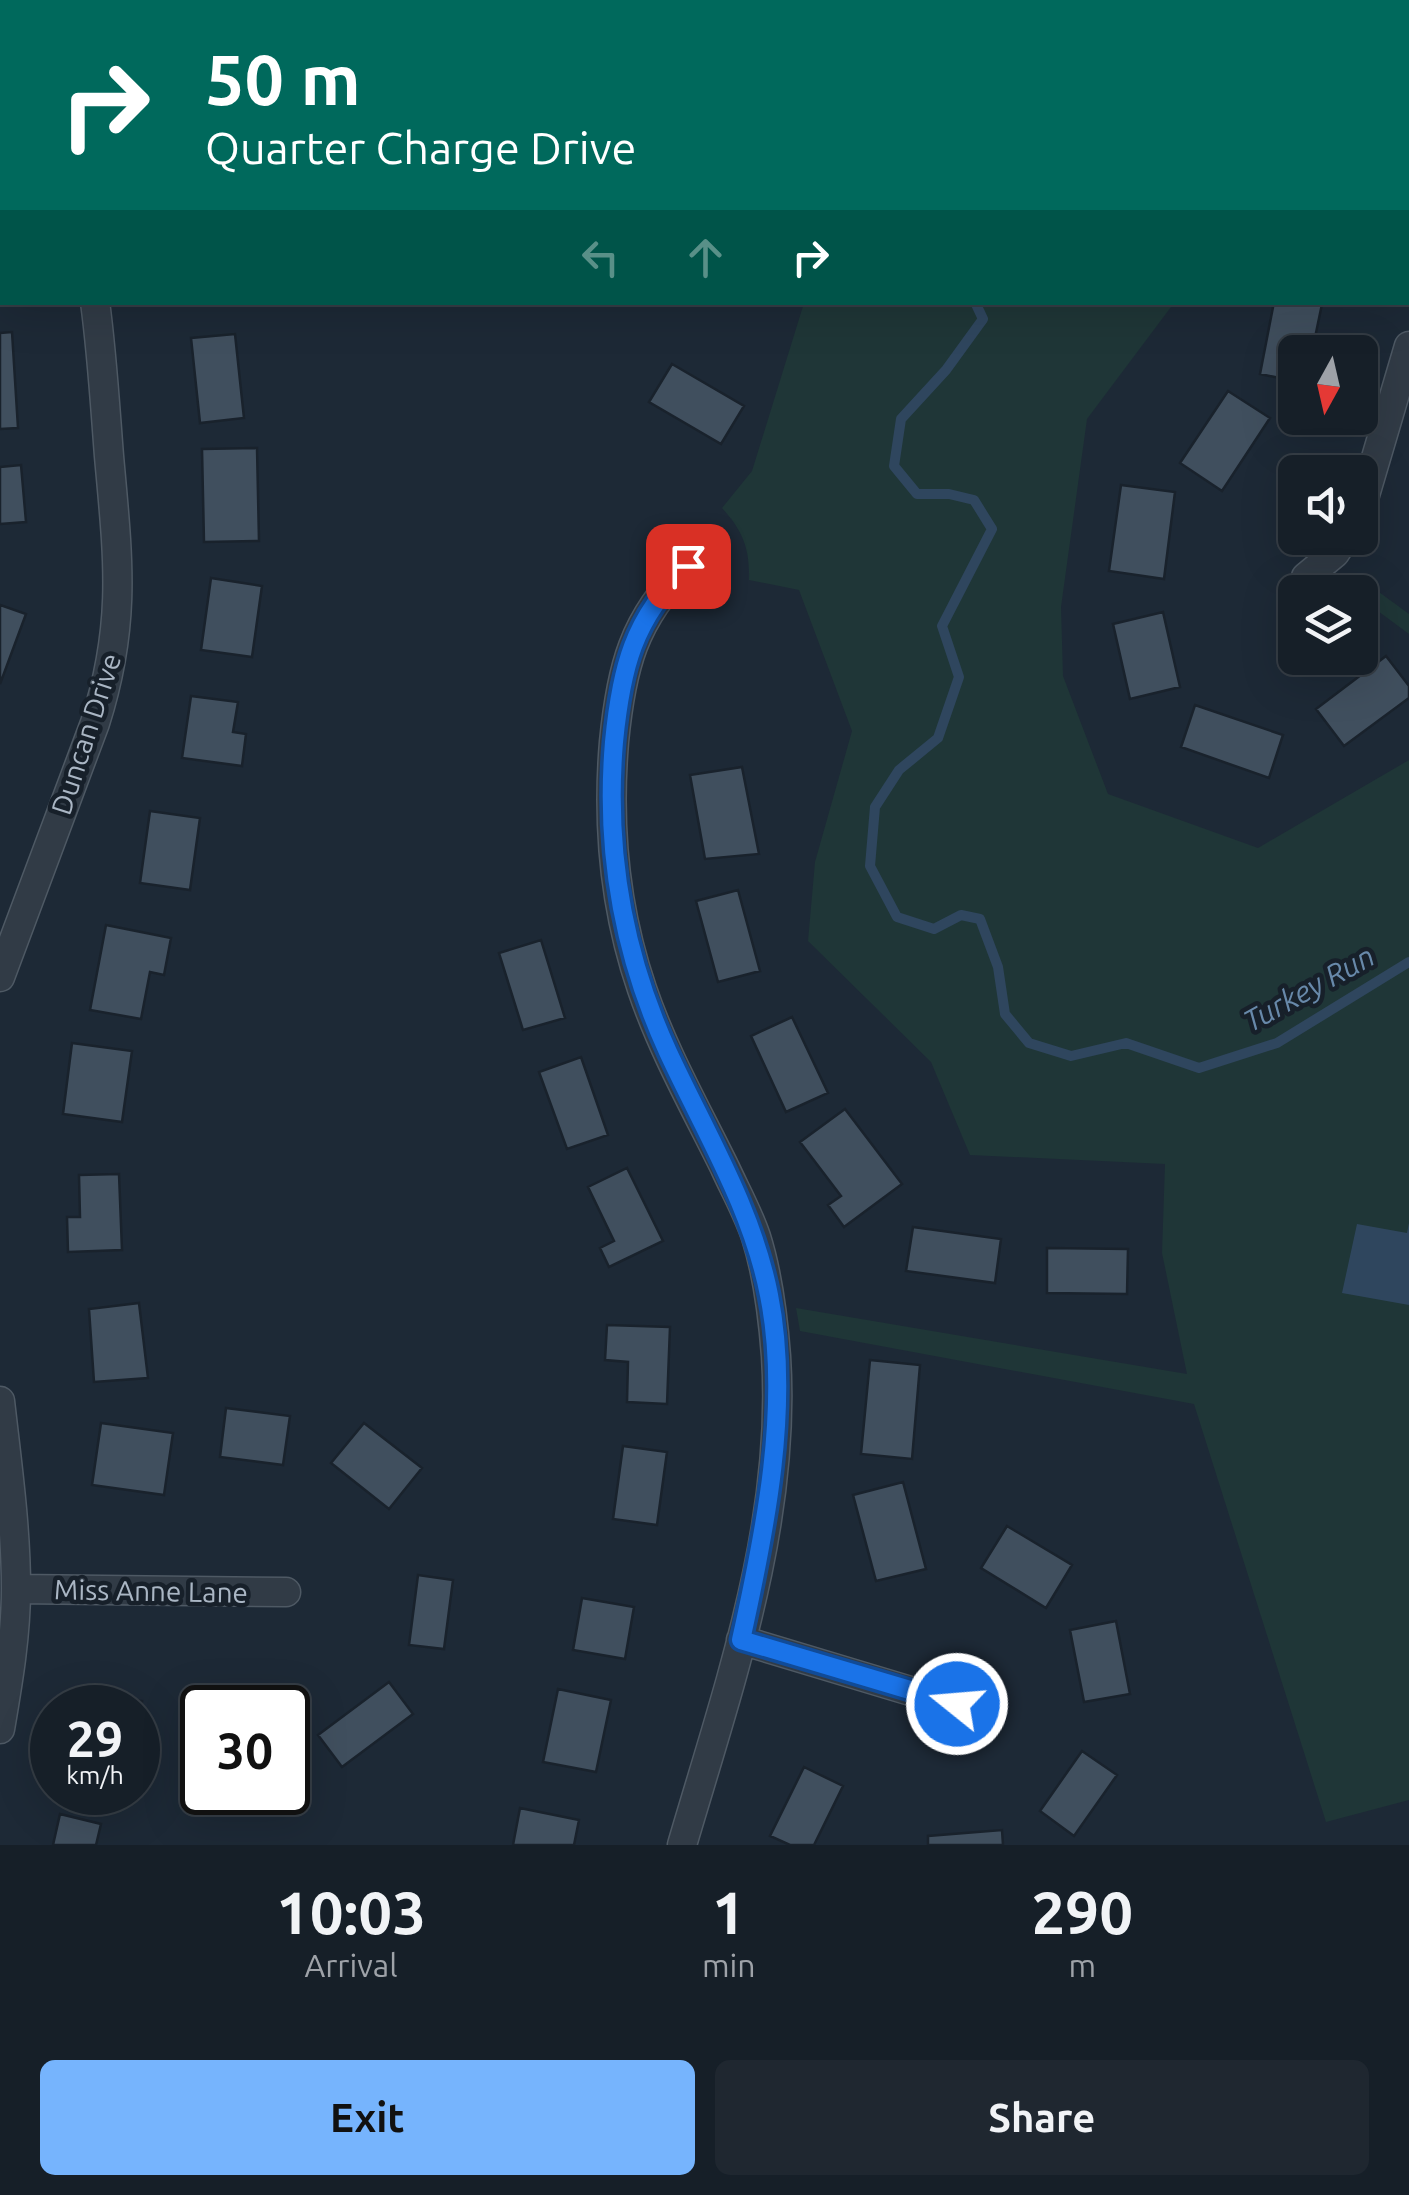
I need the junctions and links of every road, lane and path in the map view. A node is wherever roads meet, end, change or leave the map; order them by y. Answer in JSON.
{"nodes":[{"id":1,"x":95,"y":305,"type":"edge"},
{"id":2,"x":1409,"y":346,"type":"edge"},
{"id":3,"x":1377,"y":455,"type":"edge"},
{"id":4,"x":1332,"y":555,"type":"edge"},
{"id":5,"x":688,"y":566,"type":"dead end"},
{"id":6,"x":1308,"y":575,"type":"edge"},
{"id":7,"x":0,"y":976,"type":"edge"},
{"id":8,"x":0,"y":1401,"type":"edge"},
{"id":9,"x":16,"y":1590,"type":"junction"},
{"id":10,"x":286,"y":1592,"type":"dead end"},
{"id":11,"x":741,"y":1640,"type":"junction"},
{"id":12,"x":957,"y":1704,"type":"dead end"},
{"id":13,"x":0,"y":1729,"type":"edge"},
{"id":14,"x":682,"y":1845,"type":"edge"}],
"edges":[{"from":1,"to":7,"type":"street","name":"Duncan Drive"},
{"from":2,"to":3,"type":"street"},
{"from":4,"to":6,"type":"street"},
{"from":5,"to":11,"type":"street"},
{"from":8,"to":9,"type":"street"},
{"from":9,"to":10,"type":"street","name":"Miss Anne Lane"},
{"from":9,"to":13,"type":"street"},
{"from":11,"to":12,"type":"street"},
{"from":11,"to":14,"type":"street"}]}
